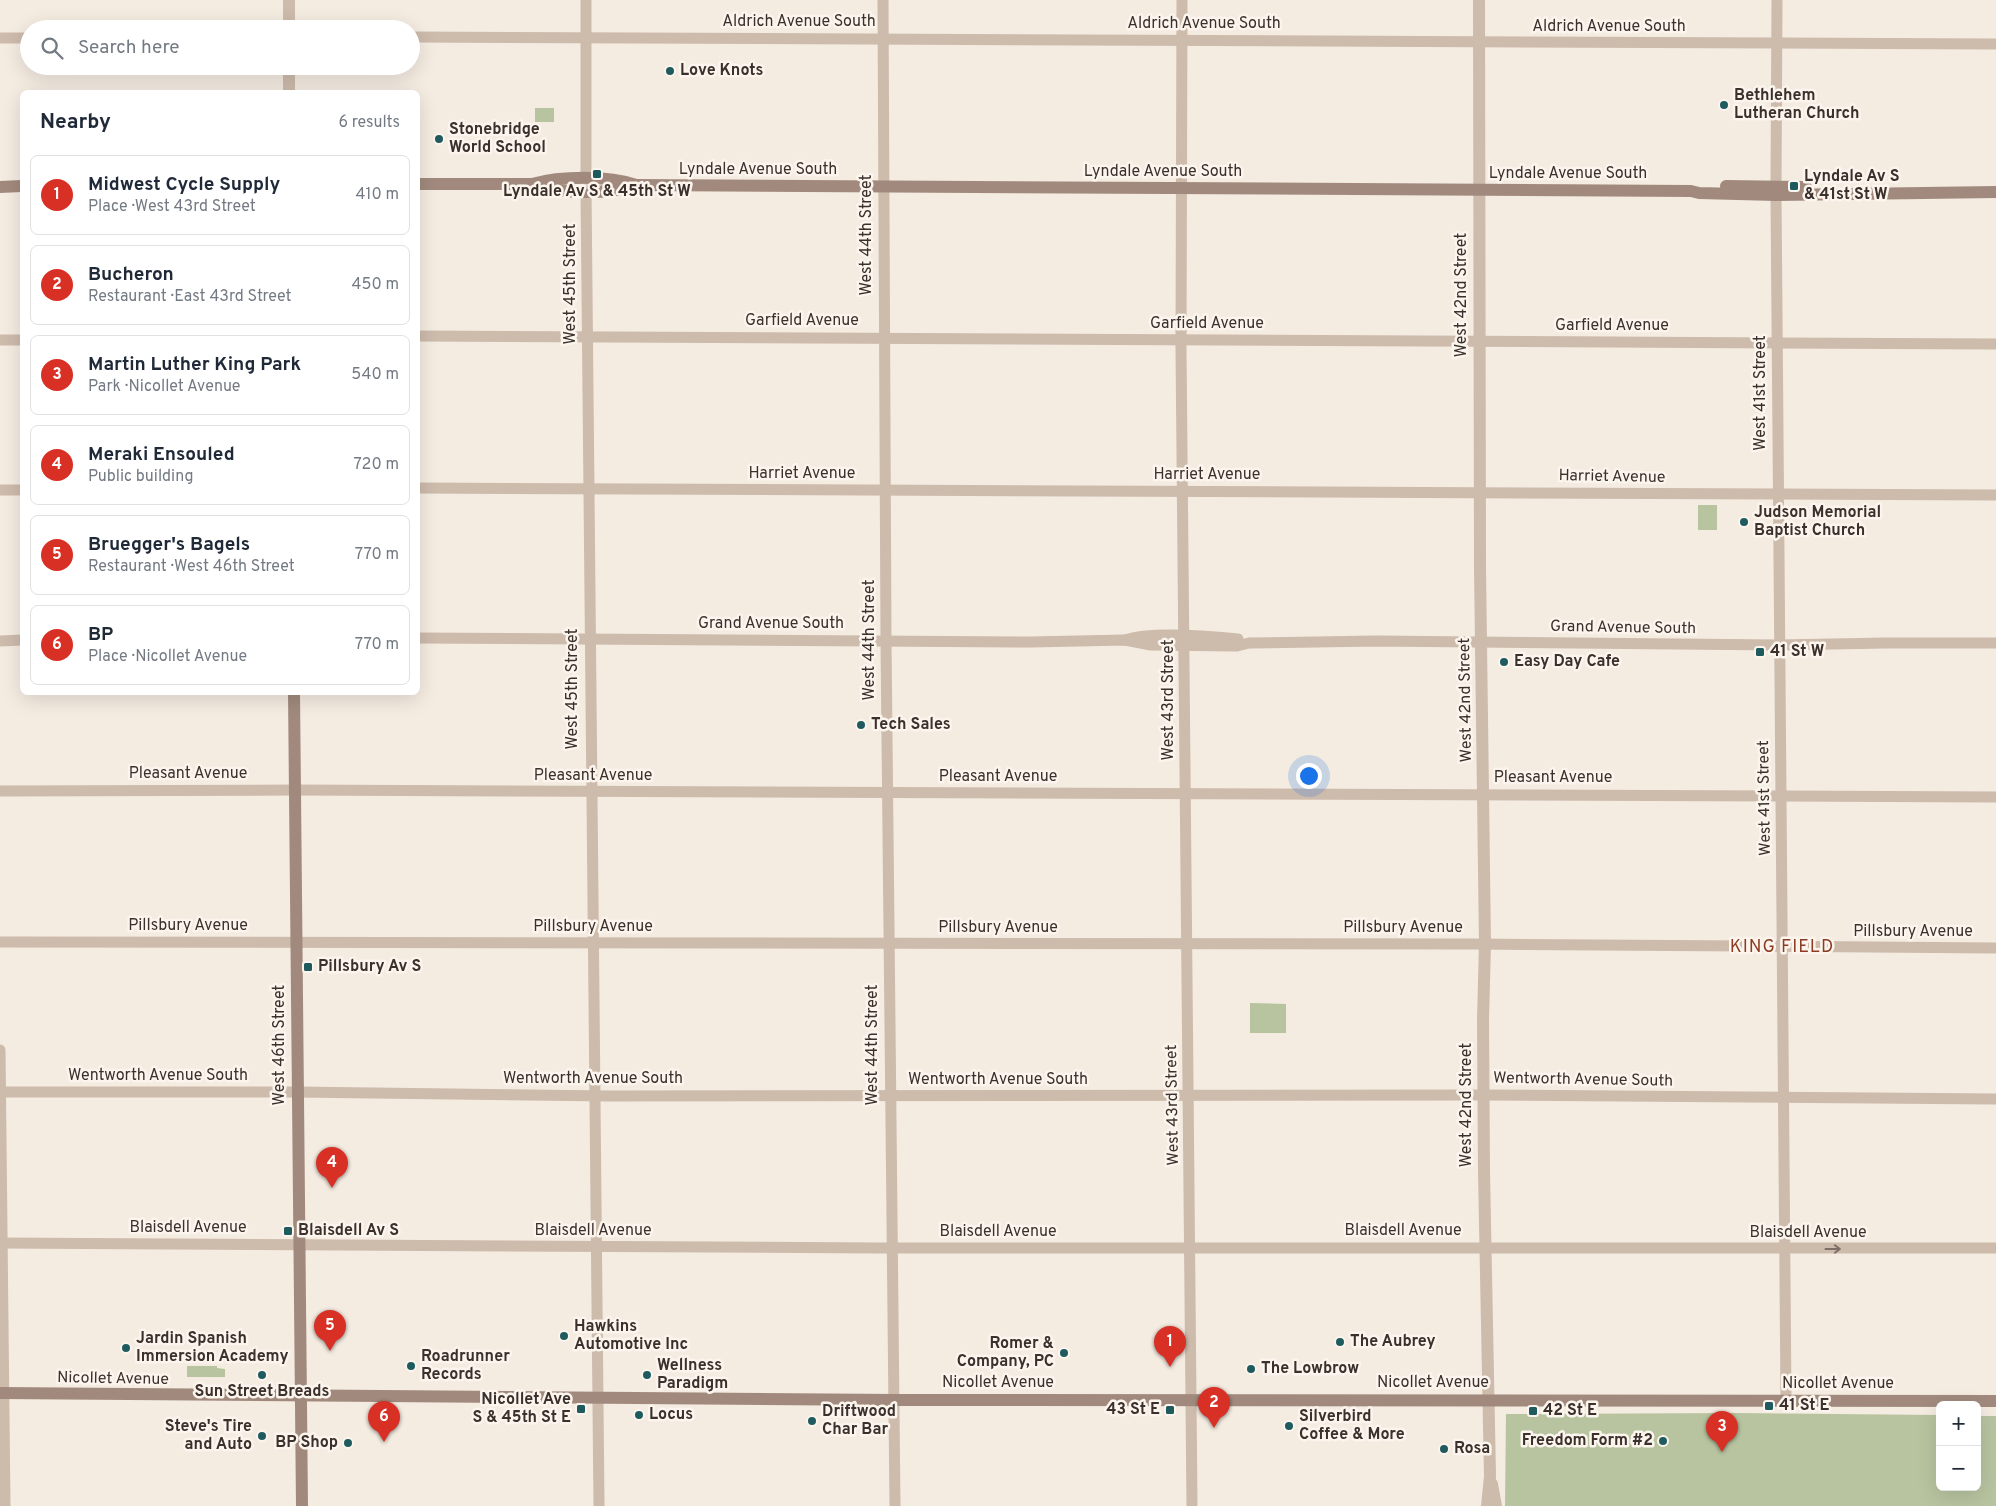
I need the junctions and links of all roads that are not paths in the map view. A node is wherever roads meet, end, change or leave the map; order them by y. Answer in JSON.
{"nodes":[{"id":1,"x":289,"y":0,"type":"edge"},
{"id":2,"x":586,"y":0,"type":"edge"},
{"id":3,"x":883,"y":0,"type":"edge"},
{"id":4,"x":1182,"y":0,"type":"edge"},
{"id":5,"x":1479,"y":0,"type":"edge"},
{"id":6,"x":1777,"y":0,"type":"edge"},
{"id":7,"x":289,"y":20,"type":"edge"},
{"id":8,"x":0,"y":38,"type":"edge"},
{"id":9,"x":20,"y":38,"type":"edge"},
{"id":10,"x":420,"y":38,"type":"edge"},
{"id":11,"x":586,"y":39,"type":"junction"},
{"id":12,"x":883,"y":39,"type":"junction"},
{"id":13,"x":1182,"y":40,"type":"junction"},
{"id":14,"x":1478,"y":42,"type":"junction"},
{"id":15,"x":1777,"y":44,"type":"junction"},
{"id":16,"x":1996,"y":44,"type":"edge"},
{"id":17,"x":289,"y":75,"type":"edge"},
{"id":18,"x":289,"y":90,"type":"edge"},
{"id":19,"x":420,"y":184,"type":"edge"},
{"id":20,"x":586,"y":185,"type":"junction"},
{"id":21,"x":20,"y":186,"type":"edge"},
{"id":22,"x":883,"y":186,"type":"junction"},
{"id":23,"x":0,"y":187,"type":"edge"},
{"id":24,"x":1181,"y":189,"type":"junction"},
{"id":25,"x":1478,"y":190,"type":"junction"},
{"id":26,"x":1776,"y":190,"type":"junction"},
{"id":27,"x":1996,"y":192,"type":"edge"},
{"id":28,"x":420,"y":336,"type":"edge"},
{"id":29,"x":587,"y":337,"type":"junction"},
{"id":30,"x":884,"y":338,"type":"junction"},
{"id":31,"x":0,"y":340,"type":"edge"},
{"id":32,"x":20,"y":340,"type":"edge"},
{"id":33,"x":1181,"y":341,"type":"junction"},
{"id":34,"x":1479,"y":341,"type":"junction"},
{"id":35,"x":1777,"y":344,"type":"junction"},
{"id":36,"x":1996,"y":344,"type":"edge"},
{"id":37,"x":420,"y":488,"type":"edge"},
{"id":38,"x":0,"y":490,"type":"edge"},
{"id":39,"x":20,"y":490,"type":"edge"},
{"id":40,"x":588,"y":490,"type":"junction"},
{"id":41,"x":885,"y":490,"type":"junction"},
{"id":42,"x":1183,"y":491,"type":"junction"},
{"id":43,"x":1481,"y":492,"type":"junction"},
{"id":44,"x":1778,"y":495,"type":"junction"},
{"id":45,"x":1996,"y":495,"type":"edge"},
{"id":46,"x":420,"y":638,"type":"edge"},
{"id":47,"x":589,"y":638,"type":"junction"},
{"id":48,"x":20,"y":640,"type":"edge"},
{"id":49,"x":0,"y":641,"type":"edge"},
{"id":50,"x":886,"y":641,"type":"junction"},
{"id":51,"x":1184,"y":641,"type":"junction"},
{"id":52,"x":1482,"y":642,"type":"junction"},
{"id":53,"x":1996,"y":643,"type":"edge"},
{"id":54,"x":1779,"y":645,"type":"junction"},
{"id":55,"x":294,"y":695,"type":"edge"},
{"id":56,"x":295,"y":790,"type":"junction"},
{"id":57,"x":0,"y":791,"type":"edge"},
{"id":58,"x":591,"y":792,"type":"junction"},
{"id":59,"x":887,"y":792,"type":"junction"},
{"id":60,"x":1186,"y":794,"type":"junction"},
{"id":61,"x":1483,"y":794,"type":"junction"},
{"id":62,"x":1781,"y":796,"type":"junction"},
{"id":63,"x":1996,"y":797,"type":"edge"},
{"id":64,"x":0,"y":942,"type":"edge"},
{"id":65,"x":296,"y":942,"type":"junction"},
{"id":66,"x":593,"y":943,"type":"junction"},
{"id":67,"x":888,"y":944,"type":"junction"},
{"id":68,"x":1485,"y":944,"type":"junction"},
{"id":69,"x":1188,"y":945,"type":"junction"},
{"id":70,"x":1782,"y":947,"type":"junction"},
{"id":71,"x":1996,"y":948,"type":"edge"},
{"id":72,"x":0,"y":1050,"type":"edge"},
{"id":73,"x":0,"y":1092,"type":"edge"},
{"id":74,"x":296,"y":1092,"type":"junction"},
{"id":75,"x":1484,"y":1095,"type":"junction"},
{"id":76,"x":594,"y":1096,"type":"junction"},
{"id":77,"x":890,"y":1096,"type":"junction"},
{"id":78,"x":1189,"y":1096,"type":"junction"},
{"id":79,"x":1783,"y":1098,"type":"junction"},
{"id":80,"x":1996,"y":1099,"type":"edge"},
{"id":81,"x":1,"y":1243,"type":"edge"},
{"id":82,"x":298,"y":1244,"type":"junction"},
{"id":83,"x":595,"y":1247,"type":"junction"},
{"id":84,"x":1486,"y":1247,"type":"junction"},
{"id":85,"x":892,"y":1248,"type":"junction"},
{"id":86,"x":1191,"y":1248,"type":"junction"},
{"id":87,"x":1996,"y":1248,"type":"edge"},
{"id":88,"x":1784,"y":1250,"type":"junction"},
{"id":89,"x":2,"y":1393,"type":"edge"},
{"id":90,"x":300,"y":1397,"type":"junction"},
{"id":91,"x":597,"y":1397,"type":"junction"},
{"id":92,"x":1489,"y":1399,"type":"junction"},
{"id":93,"x":894,"y":1400,"type":"junction"},
{"id":94,"x":1192,"y":1400,"type":"junction"},
{"id":95,"x":1786,"y":1400,"type":"junction"},
{"id":96,"x":1996,"y":1401,"type":"edge"},
{"id":97,"x":1490,"y":1476,"type":"junction"},
{"id":98,"x":4,"y":1506,"type":"edge"},
{"id":99,"x":302,"y":1506,"type":"edge"},
{"id":100,"x":599,"y":1506,"type":"edge"},
{"id":101,"x":895,"y":1506,"type":"edge"},
{"id":102,"x":1192,"y":1506,"type":"edge"},
{"id":103,"x":1487,"y":1506,"type":"edge"},
{"id":104,"x":1496,"y":1506,"type":"edge"}],
"edges":[{"from":1,"to":7,"type":"street"},
{"from":2,"to":11,"type":"street","name":"West 45th Street"},
{"from":3,"to":12,"type":"street","name":"West 44th Street"},
{"from":4,"to":13,"type":"street","name":"West 43rd Street"},
{"from":5,"to":14,"type":"street","name":"West 42nd Street"},
{"from":6,"to":15,"type":"street","name":"West 41st Street"},
{"from":8,"to":9,"type":"street"},
{"from":10,"to":11,"type":"street","name":"Aldrich Avenue South"},
{"from":11,"to":12,"type":"street","name":"Aldrich Avenue South"},
{"from":11,"to":20,"type":"street","name":"West 45th Street"},
{"from":12,"to":13,"type":"street","name":"Aldrich Avenue South"},
{"from":12,"to":22,"type":"street","name":"West 44th Street"},
{"from":13,"to":14,"type":"street","name":"Aldrich Avenue South"},
{"from":13,"to":24,"type":"street","name":"West 43rd Street"},
{"from":14,"to":15,"type":"street","name":"Aldrich Avenue South"},
{"from":14,"to":25,"type":"street","name":"West 42nd Street"},
{"from":15,"to":16,"type":"street","name":"Aldrich Avenue South"},
{"from":15,"to":26,"type":"street","name":"West 41st Street"},
{"from":17,"to":18,"type":"street"},
{"from":19,"to":20,"type":"main road","name":"Lyndale Avenue South"},
{"from":20,"to":22,"type":"main road","name":"Lyndale Avenue South"},
{"from":20,"to":29,"type":"street","name":"West 45th Street"},
{"from":21,"to":23,"type":"main road"},
{"from":22,"to":24,"type":"main road","name":"Lyndale Avenue South"},
{"from":22,"to":30,"type":"street","name":"West 44th Street"},
{"from":24,"to":25,"type":"main road","name":"Lyndale Avenue South"},
{"from":24,"to":33,"type":"street","name":"West 43rd Street"},
{"from":25,"to":26,"type":"main road","name":"Lyndale Avenue South"},
{"from":25,"to":34,"type":"street","name":"West 42nd Street"},
{"from":26,"to":27,"type":"main road","name":"Lyndale Avenue South"},
{"from":26,"to":35,"type":"street","name":"West 41st Street"},
{"from":28,"to":29,"type":"street","name":"Garfield Avenue"},
{"from":29,"to":30,"type":"street","name":"Garfield Avenue"},
{"from":29,"to":40,"type":"street","name":"West 45th Street"},
{"from":30,"to":33,"type":"street","name":"Garfield Avenue"},
{"from":30,"to":41,"type":"street","name":"West 44th Street"},
{"from":31,"to":32,"type":"street"},
{"from":33,"to":34,"type":"street","name":"Garfield Avenue"},
{"from":33,"to":42,"type":"street","name":"West 43rd Street"},
{"from":34,"to":35,"type":"street","name":"Garfield Avenue"},
{"from":34,"to":43,"type":"street","name":"West 42nd Street"},
{"from":35,"to":36,"type":"street","name":"Garfield Avenue"},
{"from":35,"to":44,"type":"street","name":"West 41st Street"},
{"from":37,"to":40,"type":"street","name":"Harriet Avenue"},
{"from":38,"to":39,"type":"street"},
{"from":40,"to":41,"type":"street","name":"Harriet Avenue"},
{"from":40,"to":47,"type":"street","name":"West 45th Street"},
{"from":41,"to":42,"type":"street","name":"Harriet Avenue"},
{"from":41,"to":50,"type":"street","name":"West 44th Street"},
{"from":42,"to":43,"type":"street","name":"Harriet Avenue"},
{"from":42,"to":51,"type":"street","name":"West 43rd Street"},
{"from":43,"to":44,"type":"street","name":"Harriet Avenue"},
{"from":43,"to":52,"type":"street","name":"West 42nd Street"},
{"from":44,"to":45,"type":"street","name":"Harriet Avenue"},
{"from":44,"to":54,"type":"street","name":"West 41st Street"},
{"from":46,"to":47,"type":"street","name":"Grand Avenue South"},
{"from":47,"to":50,"type":"street","name":"Grand Avenue South"},
{"from":47,"to":58,"type":"street","name":"West 45th Street"},
{"from":48,"to":49,"type":"street"},
{"from":50,"to":51,"type":"street","name":"Grand Avenue South"},
{"from":50,"to":59,"type":"street","name":"West 44th Street"},
{"from":51,"to":52,"type":"street","name":"Grand Avenue South"},
{"from":51,"to":60,"type":"street","name":"West 43rd Street"},
{"from":52,"to":54,"type":"street","name":"Grand Avenue South"},
{"from":52,"to":61,"type":"street","name":"West 42nd Street"},
{"from":53,"to":54,"type":"street","name":"Grand Avenue South"},
{"from":54,"to":62,"type":"street","name":"West 41st Street"},
{"from":55,"to":56,"type":"main road","name":"West 46th Street"},
{"from":56,"to":57,"type":"street","name":"Pleasant Avenue"},
{"from":56,"to":58,"type":"street","name":"Pleasant Avenue"},
{"from":56,"to":65,"type":"main road","name":"West 46th Street"},
{"from":58,"to":59,"type":"street","name":"Pleasant Avenue"},
{"from":58,"to":66,"type":"street","name":"West 45th Street"},
{"from":59,"to":60,"type":"street","name":"Pleasant Avenue"},
{"from":59,"to":67,"type":"street","name":"West 44th Street"},
{"from":60,"to":61,"type":"street","name":"Pleasant Avenue"},
{"from":60,"to":69,"type":"street","name":"West 43rd Street"},
{"from":61,"to":62,"type":"street","name":"Pleasant Avenue"},
{"from":61,"to":68,"type":"street","name":"West 42nd Street"},
{"from":62,"to":63,"type":"street","name":"Pleasant Avenue"},
{"from":62,"to":70,"type":"street","name":"West 41st Street"},
{"from":64,"to":65,"type":"street","name":"Pillsbury Avenue"},
{"from":65,"to":66,"type":"street","name":"Pillsbury Avenue"},
{"from":65,"to":74,"type":"main road","name":"West 46th Street"},
{"from":66,"to":67,"type":"street","name":"Pillsbury Avenue"},
{"from":66,"to":76,"type":"street","name":"West 45th Street"},
{"from":67,"to":69,"type":"street","name":"Pillsbury Avenue"},
{"from":67,"to":77,"type":"street","name":"West 44th Street"},
{"from":68,"to":69,"type":"street","name":"Pillsbury Avenue"},
{"from":68,"to":70,"type":"street","name":"Pillsbury Avenue"},
{"from":68,"to":75,"type":"street","name":"West 42nd Street"},
{"from":69,"to":78,"type":"street","name":"West 43rd Street"},
{"from":70,"to":71,"type":"street","name":"Pillsbury Avenue"},
{"from":70,"to":79,"type":"street","name":"West 41st Street"},
{"from":72,"to":73,"type":"street"},
{"from":73,"to":74,"type":"street","name":"Wentworth Avenue South"},
{"from":73,"to":81,"type":"street"},
{"from":74,"to":76,"type":"street","name":"Wentworth Avenue South"},
{"from":74,"to":82,"type":"main road","name":"West 46th Street"},
{"from":75,"to":78,"type":"street","name":"Wentworth Avenue South"},
{"from":75,"to":79,"type":"street","name":"Wentworth Avenue South"},
{"from":75,"to":84,"type":"street","name":"West 42nd Street"},
{"from":76,"to":77,"type":"street","name":"Wentworth Avenue South"},
{"from":76,"to":83,"type":"street","name":"West 45th Street"},
{"from":77,"to":78,"type":"street","name":"Wentworth Avenue South"},
{"from":77,"to":85,"type":"street","name":"West 44th Street"},
{"from":78,"to":86,"type":"street","name":"West 43rd Street"},
{"from":79,"to":80,"type":"street","name":"Wentworth Avenue South"},
{"from":79,"to":88,"type":"street","name":"West 41st Street"},
{"from":81,"to":82,"type":"street","name":"Blaisdell Avenue"},
{"from":81,"to":89,"type":"street"},
{"from":82,"to":83,"type":"street","name":"Blaisdell Avenue"},
{"from":82,"to":90,"type":"main road","name":"West 46th Street"},
{"from":83,"to":85,"type":"street","name":"Blaisdell Avenue"},
{"from":83,"to":91,"type":"street","name":"West 45th Street"},
{"from":84,"to":86,"type":"street","name":"Blaisdell Avenue"},
{"from":84,"to":88,"type":"street","name":"Blaisdell Avenue"},
{"from":84,"to":92,"type":"street","name":"West 42nd Street"},
{"from":85,"to":86,"type":"street","name":"Blaisdell Avenue"},
{"from":85,"to":93,"type":"street","name":"West 44th Street"},
{"from":86,"to":94,"type":"street","name":"West 43rd Street"},
{"from":88,"to":87,"type":"street","name":"Blaisdell Avenue","one_way":true},
{"from":88,"to":95,"type":"street","name":"West 41st Street"},
{"from":89,"to":90,"type":"main road","name":"Nicollet Avenue"},
{"from":89,"to":98,"type":"street"},
{"from":90,"to":91,"type":"main road","name":"Nicollet Avenue"},
{"from":90,"to":99,"type":"main road","name":"West 46th Street"},
{"from":91,"to":93,"type":"main road","name":"Nicollet Avenue"},
{"from":91,"to":100,"type":"street","name":"West 45th Street"},
{"from":92,"to":94,"type":"main road","name":"Nicollet Avenue"},
{"from":92,"to":95,"type":"main road","name":"Nicollet Avenue"},
{"from":92,"to":97,"type":"street","name":"West 42nd Street"},
{"from":93,"to":94,"type":"main road","name":"Nicollet Avenue"},
{"from":93,"to":101,"type":"street","name":"West 44th Street"},
{"from":94,"to":102,"type":"street","name":"West 43rd Street"},
{"from":95,"to":96,"type":"main road","name":"Nicollet Avenue"},
{"from":97,"to":103,"type":"street"},
{"from":97,"to":104,"type":"street"}]}
